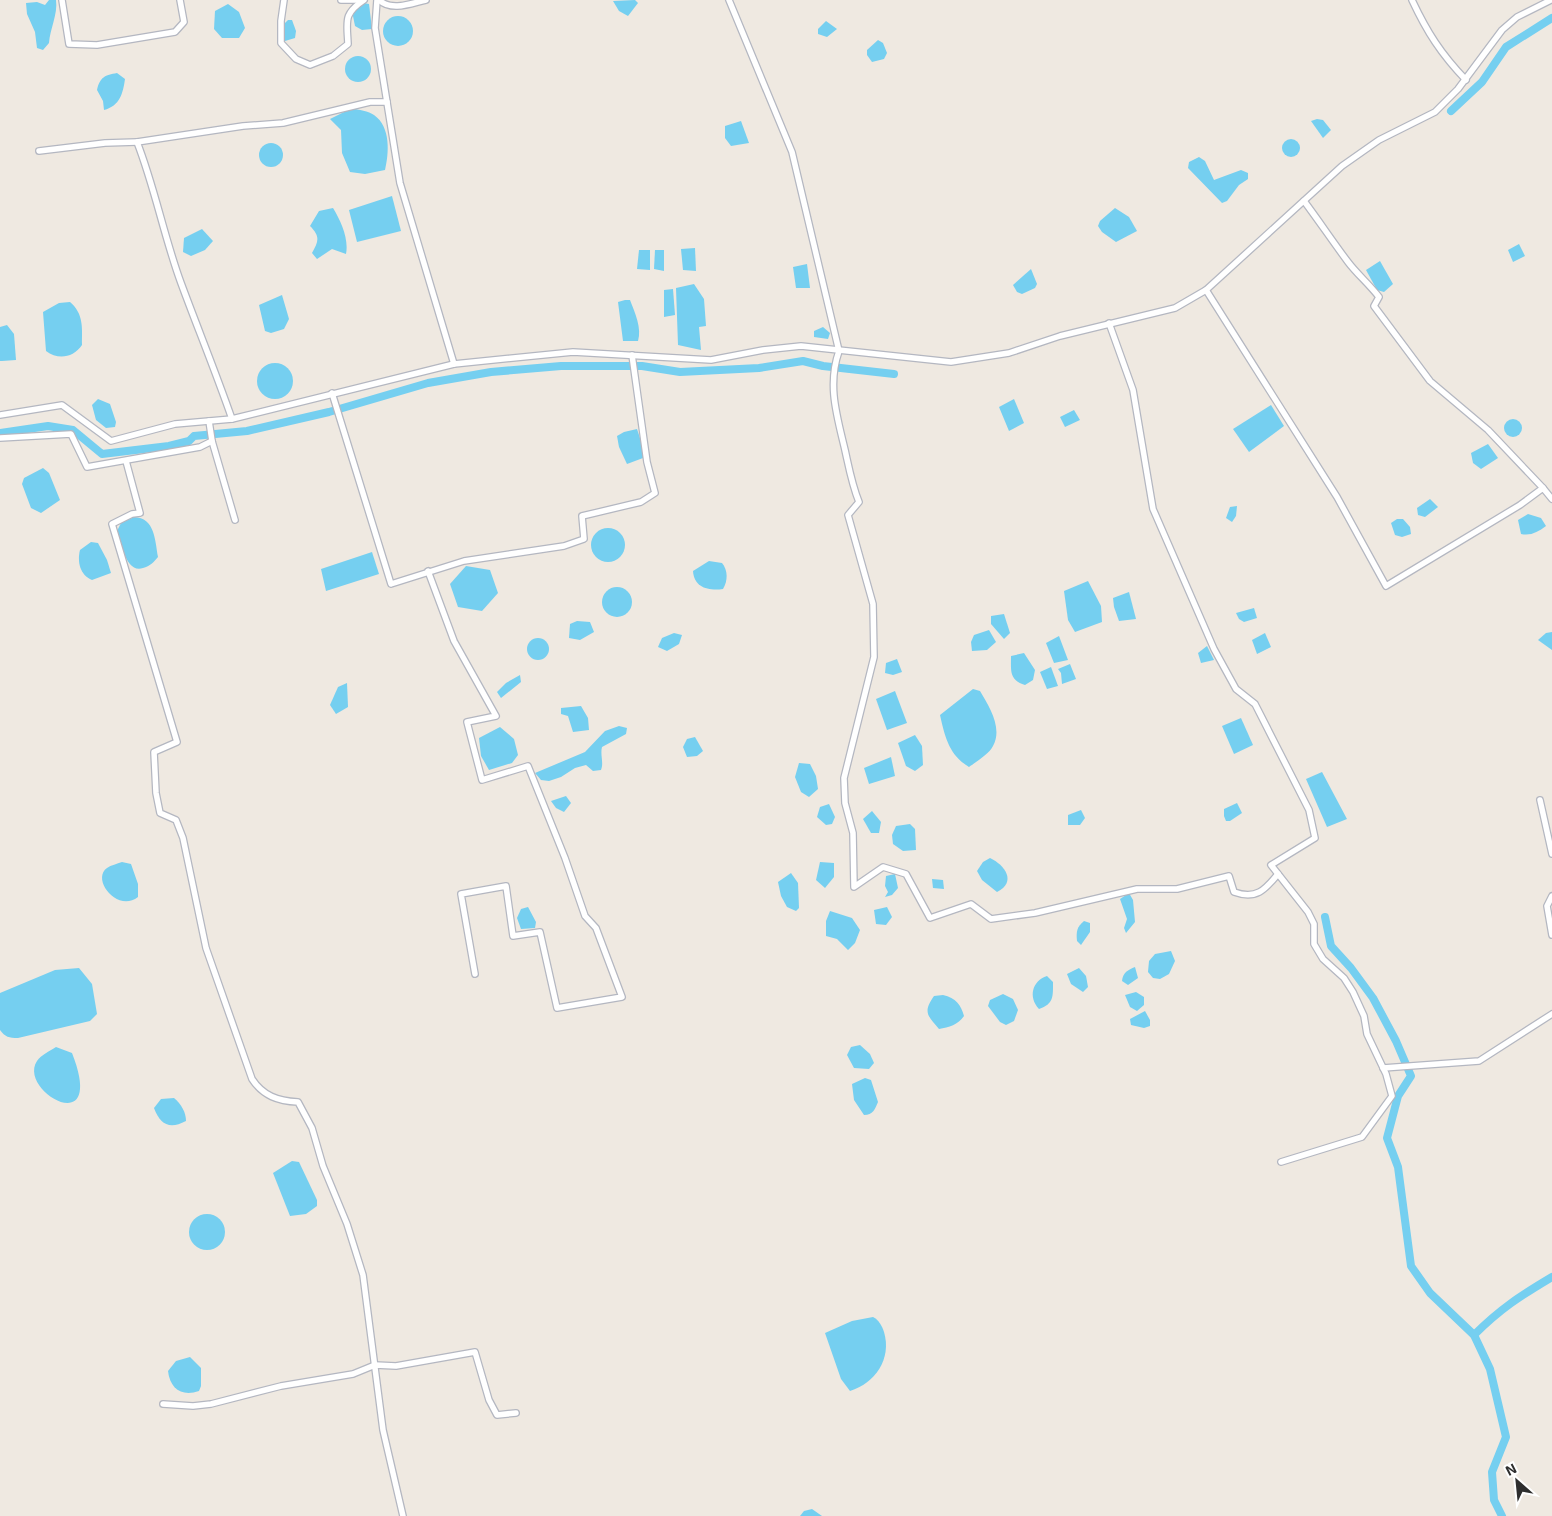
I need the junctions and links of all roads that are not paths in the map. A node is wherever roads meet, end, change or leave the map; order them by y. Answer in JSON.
{"nodes":[{"id":1,"x":62,"y":0,"type":"edge"},
{"id":2,"x":180,"y":0,"type":"edge"},
{"id":3,"x":284,"y":0,"type":"edge"},
{"id":4,"x":341,"y":0,"type":"edge"},
{"id":5,"x":362,"y":0,"type":"edge"},
{"id":6,"x":378,"y":0,"type":"edge"},
{"id":7,"x":426,"y":0,"type":"edge"},
{"id":8,"x":729,"y":0,"type":"edge"},
{"id":9,"x":1412,"y":0,"type":"edge"},
{"id":10,"x":1551,"y":0,"type":"edge"},
{"id":11,"x":1466,"y":80,"type":"junction"},
{"id":12,"x":387,"y":102,"type":"junction"},
{"id":13,"x":137,"y":142,"type":"junction"},
{"id":14,"x":39,"y":151,"type":"dead end"},
{"id":15,"x":1304,"y":201,"type":"junction"},
{"id":16,"x":1206,"y":290,"type":"junction"},
{"id":17,"x":1110,"y":325,"type":"junction"},
{"id":18,"x":839,"y":351,"type":"junction"},
{"id":19,"x":632,"y":357,"type":"junction"},
{"id":20,"x":454,"y":364,"type":"junction"},
{"id":21,"x":332,"y":393,"type":"junction"},
{"id":22,"x":0,"y":415,"type":"edge"},
{"id":23,"x":232,"y":418,"type":"junction"},
{"id":24,"x":209,"y":422,"type":"junction"},
{"id":25,"x":0,"y":438,"type":"edge"},
{"id":26,"x":212,"y":441,"type":"junction"},
{"id":27,"x":126,"y":460,"type":"junction"},
{"id":28,"x":1542,"y":488,"type":"junction"},
{"id":29,"x":1552,"y":499,"type":"edge"},
{"id":30,"x":235,"y":520,"type":"dead end"},
{"id":31,"x":428,"y":571,"type":"junction"},
{"id":32,"x":1540,"y":800,"type":"dead end"},
{"id":33,"x":1552,"y":854,"type":"edge"},
{"id":34,"x":1278,"y":874,"type":"junction"},
{"id":35,"x":1552,"y":896,"type":"edge"},
{"id":36,"x":1552,"y":935,"type":"edge"},
{"id":37,"x":475,"y":974,"type":"dead end"},
{"id":38,"x":1552,"y":1014,"type":"edge"},
{"id":39,"x":1383,"y":1068,"type":"junction"},
{"id":40,"x":1281,"y":1162,"type":"dead end"},
{"id":41,"x":375,"y":1365,"type":"junction"},
{"id":42,"x":163,"y":1404,"type":"dead end"},
{"id":43,"x":516,"y":1413,"type":"dead end"},
{"id":44,"x":403,"y":1516,"type":"edge"}],
"edges":[{"from":1,"to":2,"type":"street"},
{"from":3,"to":5,"type":"street"},
{"from":4,"to":5,"type":"street"},
{"from":6,"to":7,"type":"street"},
{"from":6,"to":12,"type":"street"},
{"from":8,"to":18,"type":"street"},
{"from":9,"to":11,"type":"street"},
{"from":10,"to":11,"type":"street"},
{"from":11,"to":15,"type":"street"},
{"from":12,"to":13,"type":"street"},
{"from":12,"to":20,"type":"street"},
{"from":13,"to":14,"type":"street"},
{"from":13,"to":23,"type":"street"},
{"from":15,"to":16,"type":"street"},
{"from":15,"to":28,"type":"street"},
{"from":16,"to":17,"type":"street"},
{"from":16,"to":28,"type":"street"},
{"from":17,"to":18,"type":"street"},
{"from":17,"to":34,"type":"street"},
{"from":18,"to":19,"type":"street"},
{"from":18,"to":34,"type":"street"},
{"from":19,"to":20,"type":"street"},
{"from":19,"to":31,"type":"street"},
{"from":20,"to":21,"type":"street"},
{"from":21,"to":23,"type":"street"},
{"from":21,"to":31,"type":"street"},
{"from":22,"to":24,"type":"street"},
{"from":23,"to":24,"type":"street"},
{"from":24,"to":26,"type":"street"},
{"from":25,"to":27,"type":"street"},
{"from":26,"to":27,"type":"street"},
{"from":26,"to":30,"type":"street"},
{"from":27,"to":41,"type":"street"},
{"from":28,"to":29,"type":"street"},
{"from":31,"to":37,"type":"street"},
{"from":32,"to":33,"type":"street"},
{"from":34,"to":39,"type":"street"},
{"from":35,"to":36,"type":"street"},
{"from":38,"to":39,"type":"street"},
{"from":39,"to":40,"type":"street"},
{"from":41,"to":42,"type":"street"},
{"from":41,"to":43,"type":"street"},
{"from":41,"to":44,"type":"street"}]}
